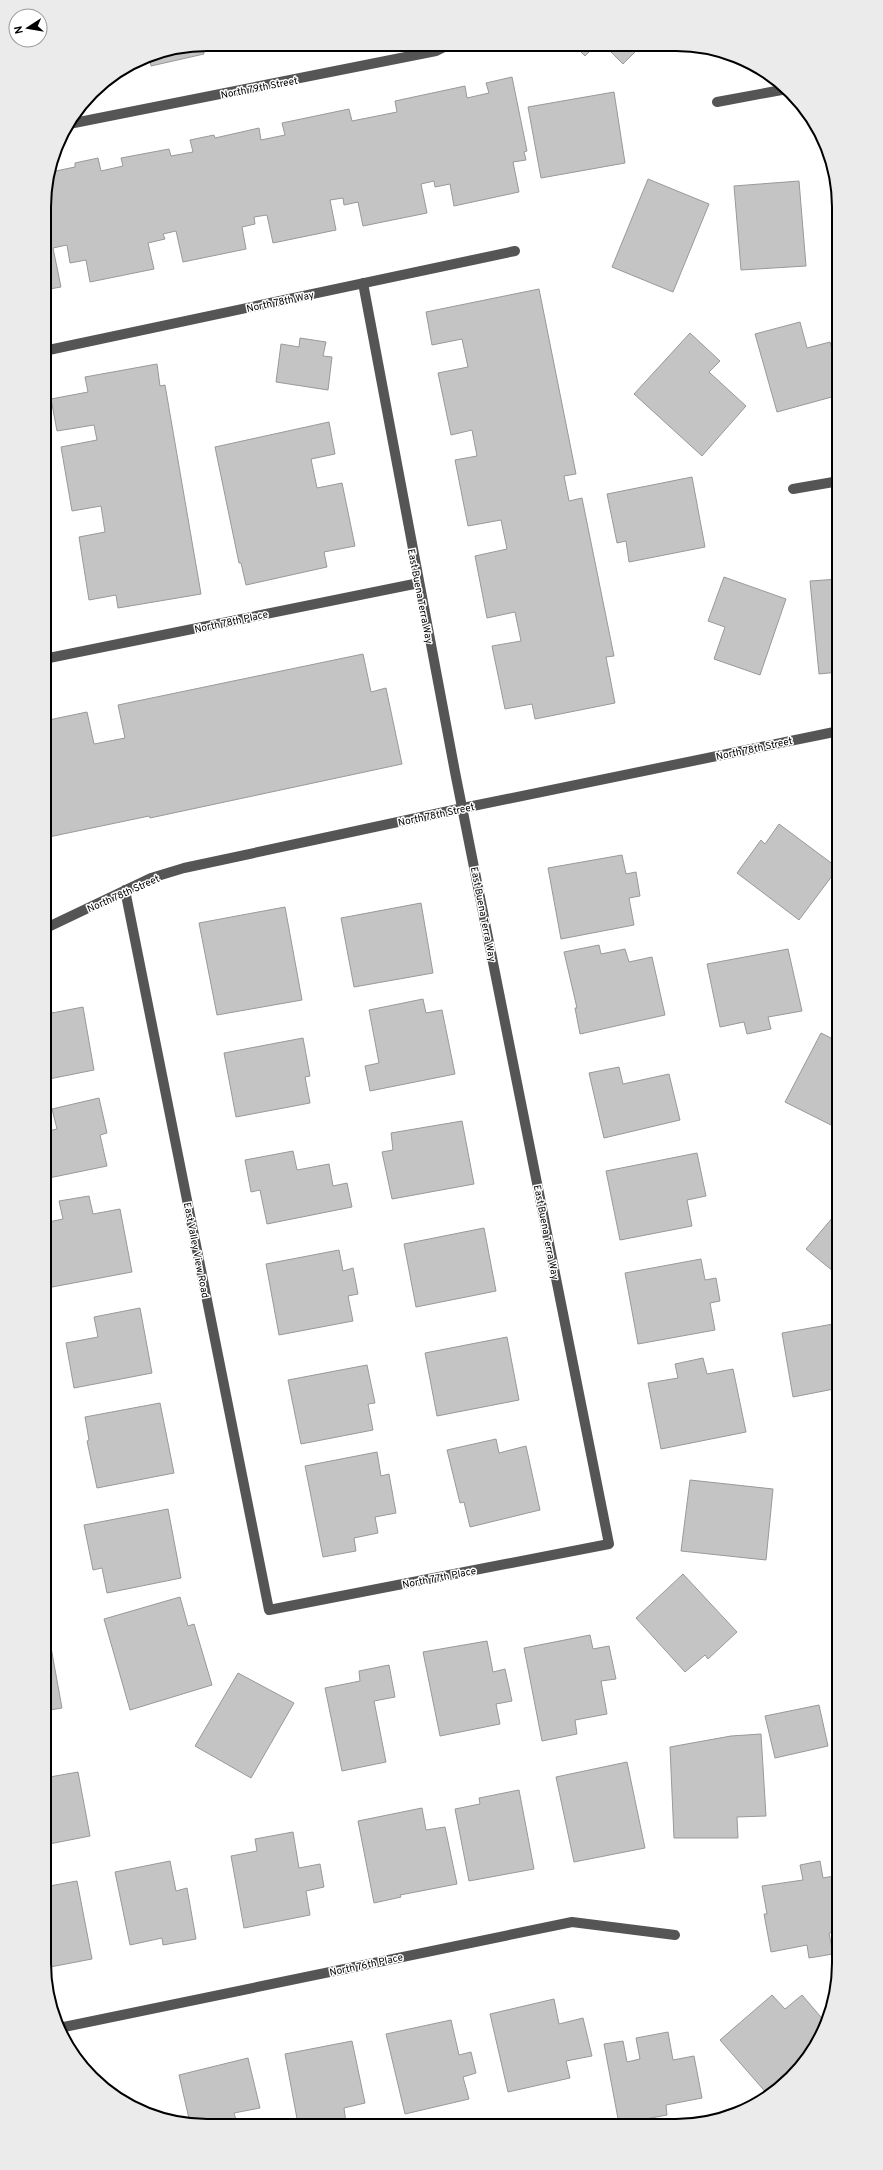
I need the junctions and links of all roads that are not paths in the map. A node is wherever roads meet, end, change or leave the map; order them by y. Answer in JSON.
{"nodes":[{"id":1,"x":436,"y":51,"type":"edge"},
{"id":2,"x":779,"y":90,"type":"edge"},
{"id":3,"x":716,"y":102,"type":"dead end"},
{"id":4,"x":75,"y":123,"type":"edge"},
{"id":5,"x":515,"y":250,"type":"dead end"},
{"id":6,"x":363,"y":283,"type":"junction"},
{"id":7,"x":51,"y":350,"type":"edge"},
{"id":8,"x":832,"y":482,"type":"edge"},
{"id":9,"x":793,"y":489,"type":"dead end"},
{"id":10,"x":419,"y":582,"type":"junction"},
{"id":11,"x":51,"y":658,"type":"edge"},
{"id":12,"x":832,"y":732,"type":"edge"},
{"id":13,"x":463,"y":808,"type":"junction"},
{"id":14,"x":125,"y":890,"type":"junction"},
{"id":15,"x":51,"y":926,"type":"edge"},
{"id":16,"x":609,"y":1544,"type":"joint"},
{"id":17,"x":269,"y":1610,"type":"joint"},
{"id":18,"x":675,"y":1935,"type":"dead end"},
{"id":19,"x":65,"y":2027,"type":"edge"}],
"edges":[{"from":1,"to":4,"type":"street","name":"North 79th Street"},
{"from":2,"to":3,"type":"street"},
{"from":5,"to":6,"type":"street","name":"North 78th Way"},
{"from":6,"to":7,"type":"street","name":"North 78th Way"},
{"from":6,"to":10,"type":"street","name":"East Buena Terra Way"},
{"from":8,"to":9,"type":"street"},
{"from":10,"to":11,"type":"street","name":"North 78th Place"},
{"from":10,"to":13,"type":"street","name":"East Buena Terra Way"},
{"from":12,"to":13,"type":"street","name":"North 78th Street"},
{"from":13,"to":14,"type":"street","name":"North 78th Street"},
{"from":13,"to":16,"type":"street","name":"East Buena Terra Way"},
{"from":14,"to":15,"type":"street","name":"North 78th Street"},
{"from":14,"to":17,"type":"street","name":"East Valley View Road"},
{"from":16,"to":17,"type":"street","name":"North 77th Place"},
{"from":18,"to":19,"type":"street","name":"North 76th Place"}]}
